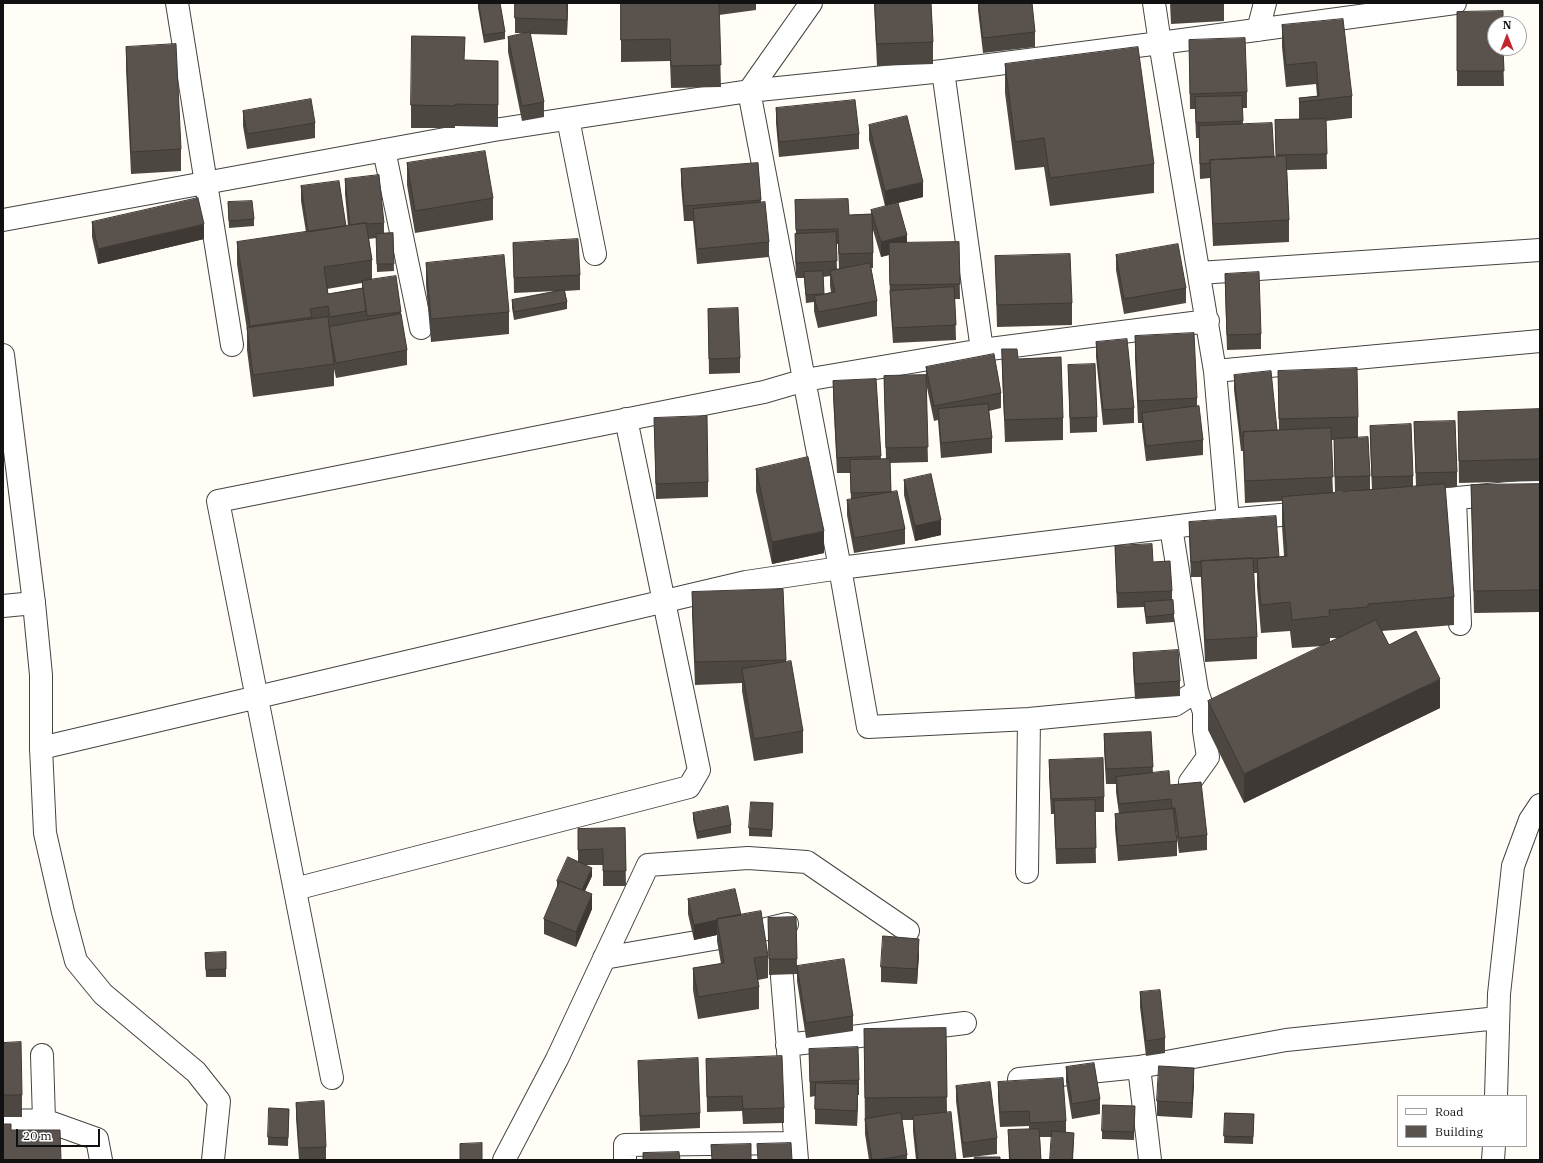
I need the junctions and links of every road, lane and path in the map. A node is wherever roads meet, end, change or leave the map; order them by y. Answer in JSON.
{"nodes":[{"id":1,"x":177,"y":3,"type":"edge"},
{"id":2,"x":811,"y":3,"type":"edge"},
{"id":3,"x":1154,"y":3,"type":"edge"},
{"id":4,"x":1265,"y":3,"type":"edge"},
{"id":5,"x":1455,"y":3,"type":"edge"},
{"id":6,"x":1258,"y":30,"type":"junction"},
{"id":7,"x":1160,"y":43,"type":"junction"},
{"id":8,"x":943,"y":71,"type":"junction"},
{"id":9,"x":749,"y":91,"type":"junction"},
{"id":10,"x":568,"y":119,"type":"junction"},
{"id":11,"x":384,"y":150,"type":"junction"},
{"id":12,"x":205,"y":183,"type":"junction"},
{"id":13,"x":3,"y":220,"type":"edge"},
{"id":14,"x":1540,"y":250,"type":"edge"},
{"id":15,"x":595,"y":254,"type":"dead end"},
{"id":16,"x":1199,"y":273,"type":"junction"},
{"id":17,"x":1208,"y":322,"type":"junction"},
{"id":18,"x":421,"y":328,"type":"dead end"},
{"id":19,"x":1540,"y":341,"type":"edge"},
{"id":20,"x":232,"y":345,"type":"dead end"},
{"id":21,"x":982,"y":350,"type":"junction"},
{"id":22,"x":3,"y":355,"type":"edge"},
{"id":23,"x":1215,"y":371,"type":"junction"},
{"id":24,"x":805,"y":380,"type":"junction"},
{"id":25,"x":6,"y":399,"type":"edge"},
{"id":26,"x":626,"y":419,"type":"junction"},
{"id":27,"x":1540,"y":490,"type":"edge"},
{"id":28,"x":1455,"y":499,"type":"junction"},
{"id":29,"x":1393,"y":504,"type":"edge"},
{"id":30,"x":1332,"y":510,"type":"edge"},
{"id":31,"x":1228,"y":520,"type":"junction"},
{"id":32,"x":1171,"y":527,"type":"junction"},
{"id":33,"x":840,"y":568,"type":"junction"},
{"id":34,"x":664,"y":601,"type":"junction"},
{"id":35,"x":34,"y":603,"type":"junction"},
{"id":36,"x":3,"y":606,"type":"edge"},
{"id":37,"x":1460,"y":624,"type":"dead end"},
{"id":38,"x":1197,"y":691,"type":"junction"},
{"id":39,"x":257,"y":697,"type":"junction"},
{"id":40,"x":1029,"y":719,"type":"junction"},
{"id":41,"x":41,"y":748,"type":"junction"},
{"id":42,"x":1190,"y":782,"type":"edge"},
{"id":43,"x":1540,"y":805,"type":"edge"},
{"id":44,"x":1028,"y":872,"type":"dead end"},
{"id":45,"x":295,"y":889,"type":"junction"},
{"id":46,"x":787,"y":924,"type":"edge"},
{"id":47,"x":908,"y":931,"type":"dead end"},
{"id":48,"x":604,"y":958,"type":"junction"},
{"id":49,"x":782,"y":977,"type":"dead end"},
{"id":50,"x":1498,"y":1018,"type":"junction"},
{"id":51,"x":965,"y":1023,"type":"dead end"},
{"id":52,"x":787,"y":1045,"type":"junction"},
{"id":53,"x":42,"y":1055,"type":"dead end"},
{"id":54,"x":1139,"y":1067,"type":"junction"},
{"id":55,"x":332,"y":1078,"type":"dead end"},
{"id":56,"x":1019,"y":1079,"type":"edge"},
{"id":57,"x":1496,"y":1095,"type":"edge"},
{"id":58,"x":44,"y":1120,"type":"junction"},
{"id":59,"x":3,"y":1121,"type":"edge"},
{"id":60,"x":1494,"y":1147,"type":"edge"},
{"id":61,"x":796,"y":1152,"type":"edge"},
{"id":62,"x":217,"y":1158,"type":"edge"},
{"id":63,"x":101,"y":1160,"type":"edge"},
{"id":64,"x":504,"y":1160,"type":"edge"},
{"id":65,"x":625,"y":1160,"type":"edge"},
{"id":66,"x":1150,"y":1160,"type":"edge"},
{"id":67,"x":1493,"y":1160,"type":"edge"}],
"edges":[{"from":1,"to":12,"type":"street"},
{"from":2,"to":9,"type":"street"},
{"from":3,"to":7,"type":"street"},
{"from":4,"to":6,"type":"street"},
{"from":5,"to":6,"type":"street"},
{"from":6,"to":7,"type":"street"},
{"from":7,"to":8,"type":"street"},
{"from":7,"to":16,"type":"street"},
{"from":8,"to":9,"type":"street"},
{"from":8,"to":21,"type":"street"},
{"from":9,"to":10,"type":"street"},
{"from":9,"to":24,"type":"street"},
{"from":10,"to":11,"type":"street"},
{"from":10,"to":15,"type":"street"},
{"from":11,"to":12,"type":"street"},
{"from":11,"to":18,"type":"street"},
{"from":12,"to":13,"type":"street"},
{"from":12,"to":20,"type":"street"},
{"from":14,"to":16,"type":"street"},
{"from":16,"to":17,"type":"street"},
{"from":17,"to":21,"type":"street"},
{"from":17,"to":23,"type":"street"},
{"from":19,"to":23,"type":"street"},
{"from":21,"to":24,"type":"street"},
{"from":22,"to":25,"type":"street"},
{"from":23,"to":31,"type":"street"},
{"from":24,"to":26,"type":"street"},
{"from":24,"to":33,"type":"street"},
{"from":25,"to":35,"type":"street"},
{"from":26,"to":34,"type":"street"},
{"from":26,"to":39,"type":"street"},
{"from":27,"to":28,"type":"street"},
{"from":28,"to":29,"type":"street"},
{"from":28,"to":37,"type":"street"},
{"from":30,"to":31,"type":"street"},
{"from":31,"to":32,"type":"street"},
{"from":32,"to":33,"type":"street"},
{"from":32,"to":38,"type":"street"},
{"from":33,"to":34,"type":"street"},
{"from":33,"to":40,"type":"street"},
{"from":34,"to":39,"type":"street"},
{"from":34,"to":45,"type":"street"},
{"from":35,"to":36,"type":"street"},
{"from":35,"to":41,"type":"street"},
{"from":38,"to":40,"type":"street"},
{"from":38,"to":42,"type":"street"},
{"from":39,"to":41,"type":"street"},
{"from":39,"to":45,"type":"street"},
{"from":40,"to":44,"type":"street"},
{"from":41,"to":62,"type":"street"},
{"from":43,"to":50,"type":"street"},
{"from":45,"to":55,"type":"street"},
{"from":46,"to":48,"type":"street"},
{"from":47,"to":48,"type":"street"},
{"from":48,"to":64,"type":"street"},
{"from":49,"to":52,"type":"street"},
{"from":50,"to":54,"type":"street"},
{"from":50,"to":57,"type":"street"},
{"from":51,"to":52,"type":"street"},
{"from":52,"to":61,"type":"street"},
{"from":53,"to":58,"type":"street"},
{"from":54,"to":56,"type":"street"},
{"from":54,"to":66,"type":"street"},
{"from":58,"to":59,"type":"street"},
{"from":58,"to":63,"type":"street"},
{"from":60,"to":67,"type":"street"},
{"from":61,"to":65,"type":"street"}]}
